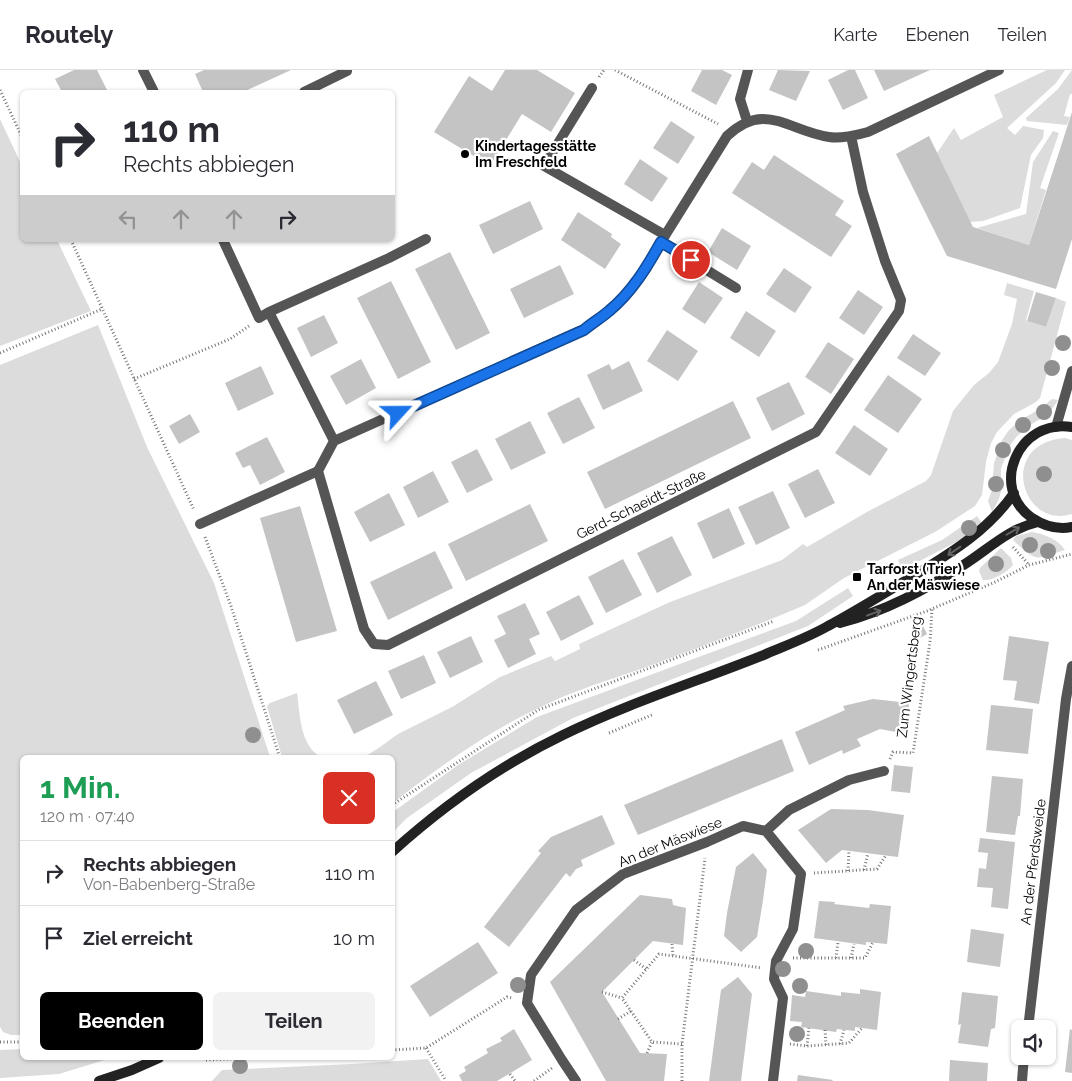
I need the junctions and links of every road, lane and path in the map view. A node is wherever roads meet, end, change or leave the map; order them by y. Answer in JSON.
{"nodes":[{"id":1,"x":143,"y":70,"type":"edge"},
{"id":2,"x":615,"y":70,"type":"edge"},
{"id":3,"x":748,"y":70,"type":"edge"},
{"id":4,"x":999,"y":70,"type":"edge"},
{"id":5,"x":348,"y":71,"type":"edge"},
{"id":6,"x":592,"y":88,"type":"dead end"},
{"id":7,"x":0,"y":90,"type":"edge"},
{"id":8,"x":153,"y":90,"type":"edge"},
{"id":9,"x":308,"y":90,"type":"edge"},
{"id":10,"x":747,"y":121,"type":"junction"},
{"id":11,"x":732,"y":132,"type":"junction"},
{"id":12,"x":20,"y":133,"type":"edge"},
{"id":13,"x":850,"y":136,"type":"junction"},
{"id":14,"x":663,"y":239,"type":"junction"},
{"id":15,"x":426,"y":240,"type":"dead end"},
{"id":16,"x":72,"y":242,"type":"edge"},
{"id":17,"x":224,"y":242,"type":"edge"},
{"id":18,"x":736,"y":288,"type":"dead end"},
{"id":19,"x":102,"y":309,"type":"junction"},
{"id":20,"x":269,"y":312,"type":"junction"},
{"id":21,"x":259,"y":318,"type":"junction"},
{"id":22,"x":0,"y":352,"type":"edge"},
{"id":23,"x":1072,"y":371,"type":"edge"},
{"id":24,"x":134,"y":379,"type":"junction"},
{"id":25,"x":1056,"y":427,"type":"junction"},
{"id":26,"x":1072,"y":427,"type":"edge"},
{"id":27,"x":334,"y":441,"type":"junction"},
{"id":28,"x":318,"y":471,"type":"junction"},
{"id":29,"x":1014,"y":493,"type":"junction"},
{"id":30,"x":1038,"y":522,"type":"junction"},
{"id":31,"x":200,"y":524,"type":"junction"},
{"id":32,"x":1072,"y":527,"type":"edge"},
{"id":33,"x":1072,"y":554,"type":"edge"},
{"id":34,"x":932,"y":608,"type":"junction"},
{"id":35,"x":774,"y":621,"type":"dead end"},
{"id":36,"x":827,"y":627,"type":"junction"},
{"id":37,"x":809,"y":653,"type":"dead end"},
{"id":38,"x":1072,"y":666,"type":"edge"},
{"id":39,"x":1069,"y":698,"type":"edge"},
{"id":40,"x":663,"y":711,"type":"dead end"},
{"id":41,"x":600,"y":736,"type":"dead end"},
{"id":42,"x":279,"y":755,"type":"edge"},
{"id":43,"x":884,"y":771,"type":"joint"},
{"id":44,"x":395,"y":803,"type":"edge"},
{"id":45,"x":766,"y":831,"type":"junction"},
{"id":46,"x":707,"y":842,"type":"junction"},
{"id":47,"x":395,"y":849,"type":"edge"},
{"id":48,"x":848,"y":850,"type":"dead end"},
{"id":49,"x":868,"y":853,"type":"dead end"},
{"id":50,"x":886,"y":855,"type":"dead end"},
{"id":51,"x":864,"y":870,"type":"junction"},
{"id":52,"x":848,"y":871,"type":"junction"},
{"id":53,"x":801,"y":874,"type":"junction"},
{"id":54,"x":838,"y":942,"type":"dead end"},
{"id":55,"x":873,"y":942,"type":"dead end"},
{"id":56,"x":672,"y":944,"type":"dead end"},
{"id":57,"x":854,"y":944,"type":"dead end"},
{"id":58,"x":673,"y":956,"type":"junction"},
{"id":59,"x":789,"y":958,"type":"dead end"},
{"id":60,"x":836,"y":958,"type":"junction"},
{"id":61,"x":851,"y":958,"type":"junction"},
{"id":62,"x":694,"y":959,"type":"junction"},
{"id":63,"x":634,"y":960,"type":"dead end"},
{"id":64,"x":646,"y":969,"type":"junction"},
{"id":65,"x":775,"y":969,"type":"junction"},
{"id":66,"x":602,"y":992,"type":"dead end"},
{"id":67,"x":622,"y":998,"type":"junction"},
{"id":68,"x":527,"y":1003,"type":"junction"},
{"id":69,"x":631,"y":1011,"type":"junction"},
{"id":70,"x":618,"y":1018,"type":"dead end"},
{"id":71,"x":1029,"y":1020,"type":"edge"},
{"id":72,"x":809,"y":1028,"type":"dead end"},
{"id":73,"x":862,"y":1028,"type":"dead end"},
{"id":74,"x":825,"y":1030,"type":"dead end"},
{"id":75,"x":844,"y":1030,"type":"dead end"},
{"id":76,"x":0,"y":1042,"type":"edge"},
{"id":77,"x":20,"y":1042,"type":"edge"},
{"id":78,"x":652,"y":1042,"type":"junction"},
{"id":79,"x":778,"y":1042,"type":"junction"},
{"id":80,"x":682,"y":1044,"type":"junction"},
{"id":81,"x":840,"y":1044,"type":"junction"},
{"id":82,"x":826,"y":1045,"type":"junction"},
{"id":83,"x":807,"y":1046,"type":"junction"},
{"id":84,"x":426,"y":1048,"type":"junction"},
{"id":85,"x":395,"y":1050,"type":"edge"},
{"id":86,"x":647,"y":1053,"type":"dead end"},
{"id":87,"x":154,"y":1060,"type":"edge"},
{"id":88,"x":562,"y":1060,"type":"junction"},
{"id":89,"x":1023,"y":1065,"type":"edge"},
{"id":90,"x":510,"y":1074,"type":"dead end"},
{"id":91,"x":98,"y":1081,"type":"edge"},
{"id":92,"x":446,"y":1081,"type":"edge"},
{"id":93,"x":515,"y":1081,"type":"edge"},
{"id":94,"x":534,"y":1081,"type":"edge"},
{"id":95,"x":576,"y":1081,"type":"edge"},
{"id":96,"x":682,"y":1081,"type":"edge"},
{"id":97,"x":773,"y":1081,"type":"edge"},
{"id":98,"x":1022,"y":1081,"type":"edge"}],
"edges":[{"from":1,"to":8,"type":"street"},
{"from":2,"to":11,"type":"path"},
{"from":3,"to":10,"type":"street"},
{"from":4,"to":13,"type":"street"},
{"from":5,"to":9,"type":"street"},
{"from":6,"to":14,"type":"street"},
{"from":7,"to":12,"type":"path"},
{"from":10,"to":11,"type":"street"},
{"from":10,"to":13,"type":"street"},
{"from":11,"to":14,"type":"street"},
{"from":13,"to":28,"type":"street","name":"Gerd-Schaeidt-Straße"},
{"from":14,"to":18,"type":"street"},
{"from":14,"to":27,"type":"street"},
{"from":15,"to":20,"type":"street"},
{"from":16,"to":19,"type":"path"},
{"from":17,"to":21,"type":"street"},
{"from":19,"to":22,"type":"path"},
{"from":19,"to":24,"type":"path"},
{"from":20,"to":21,"type":"street"},
{"from":20,"to":27,"type":"street"},
{"from":21,"to":24,"type":"path"},
{"from":23,"to":25,"type":"street"},
{"from":24,"to":31,"type":"path"},
{"from":25,"to":26,"type":"main road"},
{"from":25,"to":29,"type":"main road"},
{"from":27,"to":28,"type":"street"},
{"from":28,"to":31,"type":"street"},
{"from":29,"to":30,"type":"main road"},
{"from":29,"to":36,"type":"main road","one_way":true},
{"from":30,"to":32,"type":"main road"},
{"from":36,"to":30,"type":"main road","one_way":true},
{"from":31,"to":42,"type":"path"},
{"from":33,"to":34,"type":"path"},
{"from":34,"to":37,"type":"path"},
{"from":34,"to":43,"type":"path","name":"Zum Wingertsberg"},
{"from":35,"to":44,"type":"path"},
{"from":36,"to":47,"type":"main road"},
{"from":38,"to":39,"type":"street","name":"An der Pferdsweide"},
{"from":39,"to":71,"type":"street","name":"An der Pferdsweide"},
{"from":40,"to":41,"type":"path"},
{"from":43,"to":45,"type":"street"},
{"from":45,"to":46,"type":"street","name":"An der Mäswiese"},
{"from":45,"to":53,"type":"street"},
{"from":46,"to":62,"type":"path"},
{"from":46,"to":68,"type":"street","name":"An der Mäswiese"},
{"from":48,"to":52,"type":"path"},
{"from":49,"to":51,"type":"path"},
{"from":50,"to":51,"type":"path"},
{"from":51,"to":52,"type":"path"},
{"from":52,"to":53,"type":"path"},
{"from":53,"to":65,"type":"street"},
{"from":54,"to":60,"type":"path"},
{"from":55,"to":61,"type":"path"},
{"from":56,"to":58,"type":"path"},
{"from":57,"to":61,"type":"path"},
{"from":58,"to":62,"type":"path"},
{"from":58,"to":64,"type":"path"},
{"from":59,"to":60,"type":"path"},
{"from":60,"to":61,"type":"path"},
{"from":62,"to":65,"type":"path"},
{"from":62,"to":80,"type":"path"},
{"from":63,"to":64,"type":"path"},
{"from":64,"to":67,"type":"path"},
{"from":65,"to":79,"type":"street"},
{"from":66,"to":67,"type":"path"},
{"from":67,"to":69,"type":"path"},
{"from":68,"to":84,"type":"path"},
{"from":68,"to":88,"type":"street"},
{"from":69,"to":70,"type":"path"},
{"from":69,"to":78,"type":"path"},
{"from":72,"to":83,"type":"path"},
{"from":73,"to":81,"type":"path"},
{"from":74,"to":82,"type":"path"},
{"from":75,"to":81,"type":"path"},
{"from":76,"to":77,"type":"path"},
{"from":78,"to":80,"type":"path"},
{"from":78,"to":86,"type":"path"},
{"from":79,"to":83,"type":"path"},
{"from":79,"to":97,"type":"street"},
{"from":80,"to":96,"type":"path"},
{"from":81,"to":82,"type":"path"},
{"from":82,"to":83,"type":"path"},
{"from":84,"to":85,"type":"path"},
{"from":84,"to":92,"type":"path"},
{"from":87,"to":91,"type":"main road"},
{"from":88,"to":94,"type":"path"},
{"from":88,"to":95,"type":"street"},
{"from":89,"to":98,"type":"street"},
{"from":90,"to":93,"type":"path"}]}
